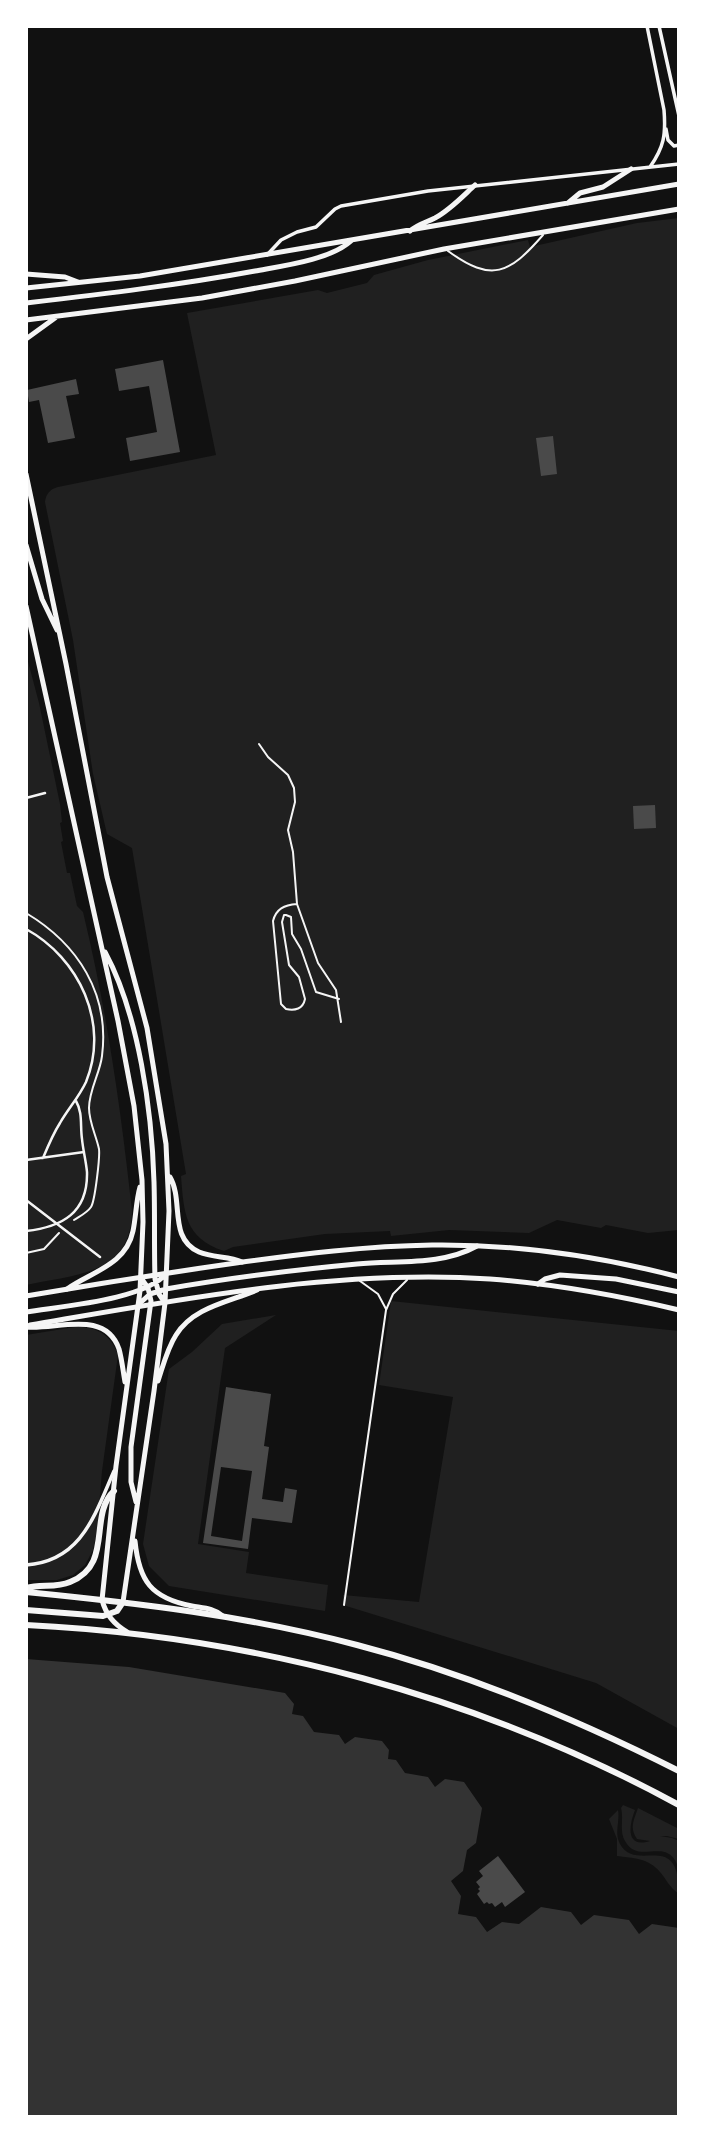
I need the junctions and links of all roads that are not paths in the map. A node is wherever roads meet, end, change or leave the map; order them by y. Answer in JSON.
{"nodes":[{"id":1,"x":647,"y":26,"type":"edge"},
{"id":2,"x":659,"y":26,"type":"edge"},
{"id":3,"x":679,"y":116,"type":"edge"},
{"id":4,"x":665,"y":124,"type":"junction"},
{"id":5,"x":679,"y":145,"type":"edge"},
{"id":6,"x":679,"y":164,"type":"edge"},
{"id":7,"x":650,"y":167,"type":"junction"},
{"id":8,"x":631,"y":169,"type":"junction"},
{"id":9,"x":679,"y":184,"type":"edge"},
{"id":10,"x":475,"y":185,"type":"junction"},
{"id":11,"x":568,"y":204,"type":"junction"},
{"id":12,"x":679,"y":209,"type":"edge"},
{"id":13,"x":547,"y":230,"type":"junction"},
{"id":14,"x":410,"y":231,"type":"junction"},
{"id":15,"x":351,"y":241,"type":"junction"},
{"id":16,"x":444,"y":249,"type":"junction"},
{"id":17,"x":267,"y":254,"type":"junction"},
{"id":18,"x":26,"y":274,"type":"edge"},
{"id":19,"x":78,"y":282,"type":"junction"},
{"id":20,"x":26,"y":289,"type":"edge"},
{"id":21,"x":26,"y":303,"type":"edge"},
{"id":22,"x":57,"y":317,"type":"junction"},
{"id":23,"x":26,"y":320,"type":"edge"},
{"id":24,"x":26,"y":339,"type":"edge"},
{"id":25,"x":26,"y":474,"type":"edge"},
{"id":26,"x":26,"y":545,"type":"edge"},
{"id":27,"x":26,"y":606,"type":"edge"},
{"id":28,"x":61,"y":639,"type":"junction"},
{"id":29,"x":45,"y":793,"type":"dead end"},
{"id":30,"x":26,"y":798,"type":"edge"},
{"id":31,"x":26,"y":929,"type":"edge"},
{"id":32,"x":102,"y":946,"type":"junction"},
{"id":33,"x":76,"y":1101,"type":"junction"},
{"id":34,"x":84,"y":1152,"type":"junction"},
{"id":35,"x":43,"y":1158,"type":"junction"},
{"id":36,"x":26,"y":1160,"type":"edge"},
{"id":37,"x":169,"y":1175,"type":"junction"},
{"id":38,"x":142,"y":1180,"type":"junction"},
{"id":39,"x":26,"y":1200,"type":"edge"},
{"id":40,"x":57,"y":1224,"type":"junction"},
{"id":41,"x":26,"y":1231,"type":"edge"},
{"id":42,"x":477,"y":1246,"type":"junction"},
{"id":43,"x":100,"y":1257,"type":"dead end"},
{"id":44,"x":243,"y":1262,"type":"junction"},
{"id":45,"x":167,"y":1273,"type":"junction"},
{"id":46,"x":155,"y":1275,"type":"junction"},
{"id":47,"x":679,"y":1277,"type":"edge"},
{"id":48,"x":141,"y":1278,"type":"junction"},
{"id":49,"x":411,"y":1278,"type":"junction"},
{"id":50,"x":357,"y":1280,"type":"junction"},
{"id":51,"x":155,"y":1284,"type":"junction"},
{"id":52,"x":538,"y":1284,"type":"junction"},
{"id":53,"x":67,"y":1289,"type":"junction"},
{"id":54,"x":166,"y":1289,"type":"junction"},
{"id":55,"x":257,"y":1290,"type":"junction"},
{"id":56,"x":139,"y":1291,"type":"junction"},
{"id":57,"x":149,"y":1291,"type":"junction"},
{"id":58,"x":158,"y":1291,"type":"junction"},
{"id":59,"x":679,"y":1292,"type":"edge"},
{"id":60,"x":26,"y":1296,"type":"edge"},
{"id":61,"x":165,"y":1303,"type":"junction"},
{"id":62,"x":150,"y":1305,"type":"junction"},
{"id":63,"x":138,"y":1307,"type":"junction"},
{"id":64,"x":679,"y":1310,"type":"edge"},
{"id":65,"x":386,"y":1311,"type":"junction"},
{"id":66,"x":26,"y":1312,"type":"edge"},
{"id":67,"x":26,"y":1326,"type":"edge"},
{"id":68,"x":126,"y":1390,"type":"junction"},
{"id":69,"x":154,"y":1391,"type":"junction"},
{"id":70,"x":116,"y":1466,"type":"junction"},
{"id":71,"x":114,"y":1491,"type":"junction"},
{"id":72,"x":136,"y":1505,"type":"junction"},
{"id":73,"x":134,"y":1531,"type":"junction"},
{"id":74,"x":26,"y":1564,"type":"edge"},
{"id":75,"x":26,"y":1590,"type":"edge"},
{"id":76,"x":102,"y":1600,"type":"junction"},
{"id":77,"x":123,"y":1602,"type":"junction"},
{"id":78,"x":344,"y":1605,"type":"dead end"},
{"id":79,"x":26,"y":1610,"type":"edge"},
{"id":80,"x":108,"y":1615,"type":"junction"},
{"id":81,"x":225,"y":1618,"type":"junction"},
{"id":82,"x":26,"y":1625,"type":"edge"},
{"id":83,"x":127,"y":1632,"type":"junction"},
{"id":84,"x":679,"y":1771,"type":"edge"},
{"id":85,"x":679,"y":1805,"type":"edge"}],
"edges":[{"from":1,"to":4,"type":"street"},
{"from":2,"to":3,"type":"street"},
{"from":4,"to":5,"type":"street"},
{"from":4,"to":7,"type":"street"},
{"from":6,"to":7,"type":"street"},
{"from":7,"to":8,"type":"street"},
{"from":8,"to":10,"type":"street"},
{"from":8,"to":11,"type":"main road"},
{"from":9,"to":11,"type":"main road"},
{"from":10,"to":14,"type":"main road"},
{"from":10,"to":17,"type":"street"},
{"from":11,"to":14,"type":"main road"},
{"from":12,"to":13,"type":"main road"},
{"from":13,"to":16,"type":"main road"},
{"from":13,"to":16,"type":"lane"},
{"from":14,"to":15,"type":"main road"},
{"from":15,"to":17,"type":"main road"},
{"from":15,"to":21,"type":"main road"},
{"from":16,"to":22,"type":"main road"},
{"from":17,"to":19,"type":"main road"},
{"from":18,"to":19,"type":"main road"},
{"from":19,"to":20,"type":"main road"},
{"from":22,"to":23,"type":"main road"},
{"from":22,"to":24,"type":"main road"},
{"from":25,"to":28,"type":"main road"},
{"from":26,"to":28,"type":"main road"},
{"from":27,"to":32,"type":"main road"},
{"from":28,"to":37,"type":"main road"},
{"from":29,"to":30,"type":"street"},
{"from":31,"to":33,"type":"street"},
{"from":32,"to":38,"type":"main road"},
{"from":32,"to":46,"type":"main road"},
{"from":33,"to":34,"type":"street"},
{"from":33,"to":35,"type":"street"},
{"from":34,"to":35,"type":"street"},
{"from":34,"to":40,"type":"street"},
{"from":35,"to":36,"type":"street"},
{"from":37,"to":44,"type":"main road"},
{"from":37,"to":45,"type":"main road"},
{"from":38,"to":48,"type":"main road"},
{"from":38,"to":53,"type":"main road"},
{"from":39,"to":40,"type":"street"},
{"from":40,"to":41,"type":"street"},
{"from":40,"to":43,"type":"street"},
{"from":42,"to":44,"type":"main road"},
{"from":42,"to":47,"type":"main road"},
{"from":42,"to":54,"type":"main road"},
{"from":44,"to":45,"type":"main road"},
{"from":45,"to":46,"type":"main road"},
{"from":45,"to":51,"type":"main road"},
{"from":45,"to":54,"type":"main road"},
{"from":46,"to":48,"type":"main road"},
{"from":46,"to":51,"type":"main road"},
{"from":48,"to":53,"type":"main road"},
{"from":48,"to":56,"type":"main road"},
{"from":48,"to":57,"type":"main road"},
{"from":49,"to":50,"type":"main road"},
{"from":49,"to":52,"type":"main road"},
{"from":49,"to":65,"type":"lane"},
{"from":50,"to":55,"type":"main road"},
{"from":50,"to":65,"type":"lane"},
{"from":51,"to":57,"type":"main road"},
{"from":51,"to":58,"type":"main road"},
{"from":52,"to":59,"type":"main road"},
{"from":52,"to":64,"type":"main road"},
{"from":53,"to":60,"type":"main road"},
{"from":54,"to":58,"type":"main road"},
{"from":54,"to":61,"type":"main road"},
{"from":55,"to":61,"type":"main road"},
{"from":55,"to":69,"type":"main road"},
{"from":56,"to":57,"type":"main road"},
{"from":56,"to":63,"type":"main road"},
{"from":56,"to":66,"type":"main road"},
{"from":57,"to":58,"type":"main road"},
{"from":57,"to":62,"type":"main road"},
{"from":57,"to":63,"type":"main road"},
{"from":58,"to":61,"type":"main road"},
{"from":61,"to":62,"type":"main road"},
{"from":61,"to":69,"type":"main road"},
{"from":62,"to":63,"type":"main road"},
{"from":62,"to":72,"type":"main road"},
{"from":63,"to":67,"type":"main road"},
{"from":63,"to":68,"type":"main road"},
{"from":65,"to":78,"type":"lane"},
{"from":67,"to":68,"type":"main road"},
{"from":68,"to":70,"type":"main road"},
{"from":69,"to":72,"type":"main road"},
{"from":70,"to":71,"type":"main road"},
{"from":70,"to":74,"type":"street"},
{"from":71,"to":75,"type":"highway"},
{"from":71,"to":76,"type":"main road"},
{"from":72,"to":73,"type":"main road"},
{"from":73,"to":77,"type":"main road"},
{"from":73,"to":81,"type":"main road"},
{"from":75,"to":76,"type":"highway"},
{"from":76,"to":77,"type":"highway"},
{"from":76,"to":80,"type":"main road"},
{"from":77,"to":80,"type":"highway"},
{"from":77,"to":81,"type":"highway"},
{"from":79,"to":80,"type":"highway"},
{"from":80,"to":83,"type":"main road"},
{"from":81,"to":84,"type":"highway"},
{"from":82,"to":83,"type":"highway"},
{"from":83,"to":85,"type":"highway"}]}
